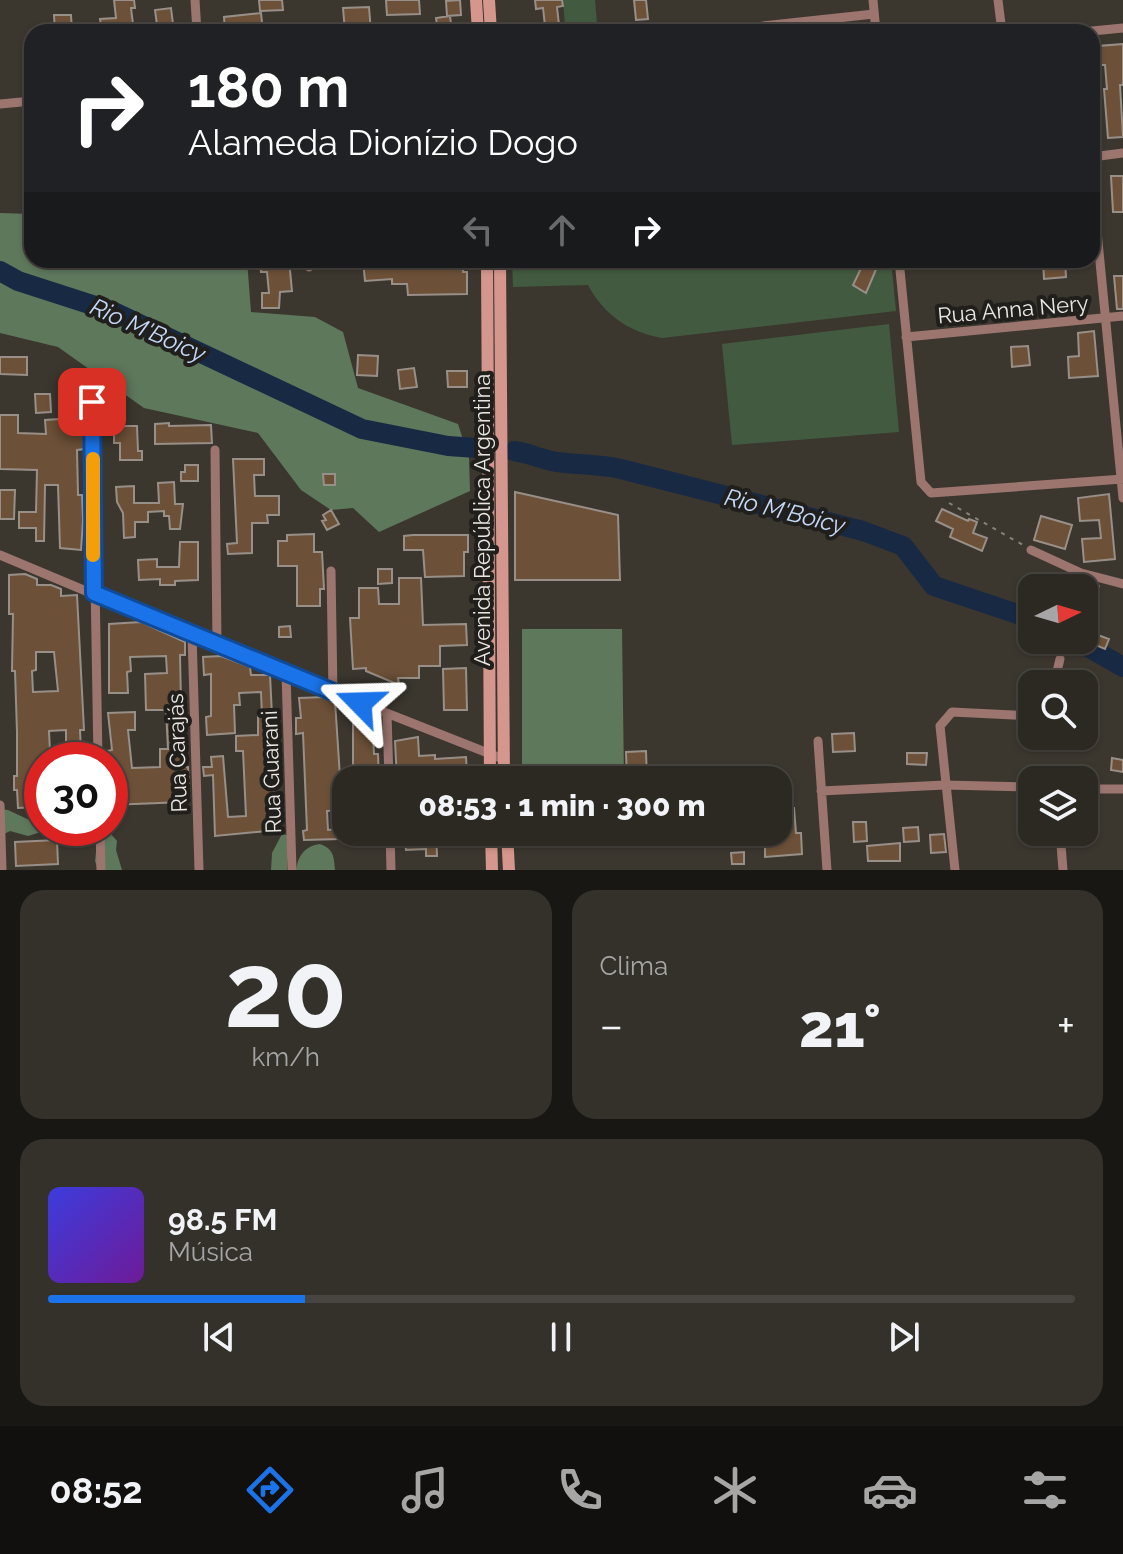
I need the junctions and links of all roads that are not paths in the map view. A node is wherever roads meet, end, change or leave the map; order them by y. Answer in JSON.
{"nodes":[{"id":1,"x":195,"y":0,"type":"edge"},
{"id":2,"x":476,"y":0,"type":"edge"},
{"id":3,"x":489,"y":0,"type":"edge"},
{"id":4,"x":873,"y":0,"type":"edge"},
{"id":5,"x":998,"y":0,"type":"edge"},
{"id":6,"x":874,"y":14,"type":"junction"},
{"id":7,"x":196,"y":24,"type":"edge"},
{"id":8,"x":478,"y":24,"type":"edge"},
{"id":9,"x":490,"y":24,"type":"edge"},
{"id":10,"x":782,"y":24,"type":"edge"},
{"id":11,"x":875,"y":24,"type":"edge"},
{"id":12,"x":1001,"y":24,"type":"edge"},
{"id":13,"x":1123,"y":28,"type":"edge"},
{"id":14,"x":1100,"y":30,"type":"edge"},
{"id":15,"x":24,"y":102,"type":"edge"},
{"id":16,"x":0,"y":104,"type":"edge"},
{"id":17,"x":1123,"y":153,"type":"edge"},
{"id":18,"x":1100,"y":156,"type":"edge"},
{"id":19,"x":487,"y":268,"type":"edge"},
{"id":20,"x":500,"y":268,"type":"edge"},
{"id":21,"x":900,"y":268,"type":"edge"},
{"id":22,"x":1100,"y":268,"type":"edge"},
{"id":23,"x":1123,"y":316,"type":"edge"},
{"id":24,"x":1104,"y":318,"type":"junction"},
{"id":25,"x":906,"y":337,"type":"junction"},
{"id":26,"x":92,"y":402,"type":"dead end"},
{"id":27,"x":215,"y":450,"type":"dead end"},
{"id":28,"x":1122,"y":479,"type":"edge"},
{"id":29,"x":1123,"y":498,"type":"edge"},
{"id":30,"x":1031,"y":550,"type":"road end"},
{"id":31,"x":0,"y":555,"type":"edge"},
{"id":32,"x":331,"y":571,"type":"dead end"},
{"id":33,"x":1123,"y":584,"type":"edge"},
{"id":34,"x":94,"y":593,"type":"junction"},
{"id":35,"x":192,"y":634,"type":"junction"},
{"id":36,"x":217,"y":646,"type":"junction"},
{"id":37,"x":1060,"y":659,"type":"dead end"},
{"id":38,"x":1057,"y":670,"type":"edge"},
{"id":39,"x":286,"y":673,"type":"junction"},
{"id":40,"x":333,"y":693,"type":"junction"},
{"id":41,"x":387,"y":714,"type":"junction"},
{"id":42,"x":1018,"y":715,"type":"edge"},
{"id":43,"x":818,"y":741,"type":"dead end"},
{"id":44,"x":98,"y":742,"type":"edge"},
{"id":45,"x":489,"y":755,"type":"junction"},
{"id":46,"x":503,"y":759,"type":"junction"},
{"id":47,"x":389,"y":766,"type":"edge"},
{"id":48,"x":489,"y":766,"type":"edge"},
{"id":49,"x":503,"y":766,"type":"edge"},
{"id":50,"x":945,"y":785,"type":"junction"},
{"id":51,"x":1018,"y":787,"type":"edge"},
{"id":52,"x":1098,"y":789,"type":"edge"},
{"id":53,"x":1123,"y":789,"type":"edge"},
{"id":54,"x":821,"y":791,"type":"junction"},
{"id":55,"x":0,"y":805,"type":"edge"},
{"id":56,"x":100,"y":846,"type":"edge"},
{"id":57,"x":390,"y":846,"type":"edge"},
{"id":58,"x":492,"y":846,"type":"edge"},
{"id":59,"x":508,"y":846,"type":"edge"},
{"id":60,"x":1061,"y":846,"type":"edge"},
{"id":61,"x":0,"y":853,"type":"edge"},
{"id":62,"x":493,"y":866,"type":"edge"},
{"id":63,"x":2,"y":870,"type":"edge"},
{"id":64,"x":101,"y":870,"type":"edge"},
{"id":65,"x":199,"y":870,"type":"edge"},
{"id":66,"x":292,"y":870,"type":"edge"},
{"id":67,"x":391,"y":870,"type":"edge"},
{"id":68,"x":509,"y":870,"type":"edge"},
{"id":69,"x":827,"y":870,"type":"edge"},
{"id":70,"x":955,"y":870,"type":"edge"},
{"id":71,"x":1063,"y":870,"type":"edge"}],
"edges":[{"from":1,"to":7,"type":"street"},
{"from":2,"to":8,"type":"main road"},
{"from":3,"to":9,"type":"main road"},
{"from":4,"to":6,"type":"street"},
{"from":5,"to":12,"type":"street"},
{"from":6,"to":10,"type":"street"},
{"from":6,"to":11,"type":"street"},
{"from":13,"to":14,"type":"street"},
{"from":15,"to":16,"type":"street"},
{"from":17,"to":18,"type":"street"},
{"from":19,"to":45,"type":"main road","name":"Avenida República Argentina"},
{"from":20,"to":46,"type":"main road","name":"Avenida República Argentina"},
{"from":21,"to":25,"type":"street"},
{"from":22,"to":24,"type":"street"},
{"from":23,"to":24,"type":"street","name":"Rua Anna Nery"},
{"from":24,"to":25,"type":"street","name":"Rua Anna Nery"},
{"from":24,"to":28,"type":"street"},
{"from":25,"to":28,"type":"street"},
{"from":26,"to":34,"type":"street"},
{"from":27,"to":36,"type":"street"},
{"from":28,"to":29,"type":"street"},
{"from":30,"to":33,"type":"street"},
{"from":31,"to":34,"type":"street"},
{"from":32,"to":40,"type":"street"},
{"from":34,"to":35,"type":"street"},
{"from":34,"to":44,"type":"street"},
{"from":35,"to":36,"type":"street"},
{"from":35,"to":65,"type":"street","name":"Rua Carajás"},
{"from":36,"to":39,"type":"street"},
{"from":37,"to":38,"type":"street"},
{"from":39,"to":40,"type":"street"},
{"from":39,"to":66,"type":"street","name":"Rua Guarani"},
{"from":40,"to":41,"type":"street"},
{"from":41,"to":45,"type":"street"},
{"from":41,"to":47,"type":"street"},
{"from":42,"to":50,"type":"street"},
{"from":43,"to":54,"type":"street"},
{"from":45,"to":46,"type":"street"},
{"from":45,"to":48,"type":"main road","name":"Avenida República Argentina"},
{"from":46,"to":49,"type":"main road","name":"Avenida República Argentina"},
{"from":50,"to":51,"type":"street"},
{"from":50,"to":54,"type":"street"},
{"from":50,"to":70,"type":"street"},
{"from":52,"to":53,"type":"street"},
{"from":54,"to":69,"type":"street"},
{"from":55,"to":61,"type":"street"},
{"from":56,"to":64,"type":"street"},
{"from":57,"to":67,"type":"street"},
{"from":58,"to":62,"type":"main road"},
{"from":59,"to":68,"type":"main road"},
{"from":60,"to":71,"type":"street"},
{"from":61,"to":63,"type":"street"}]}
